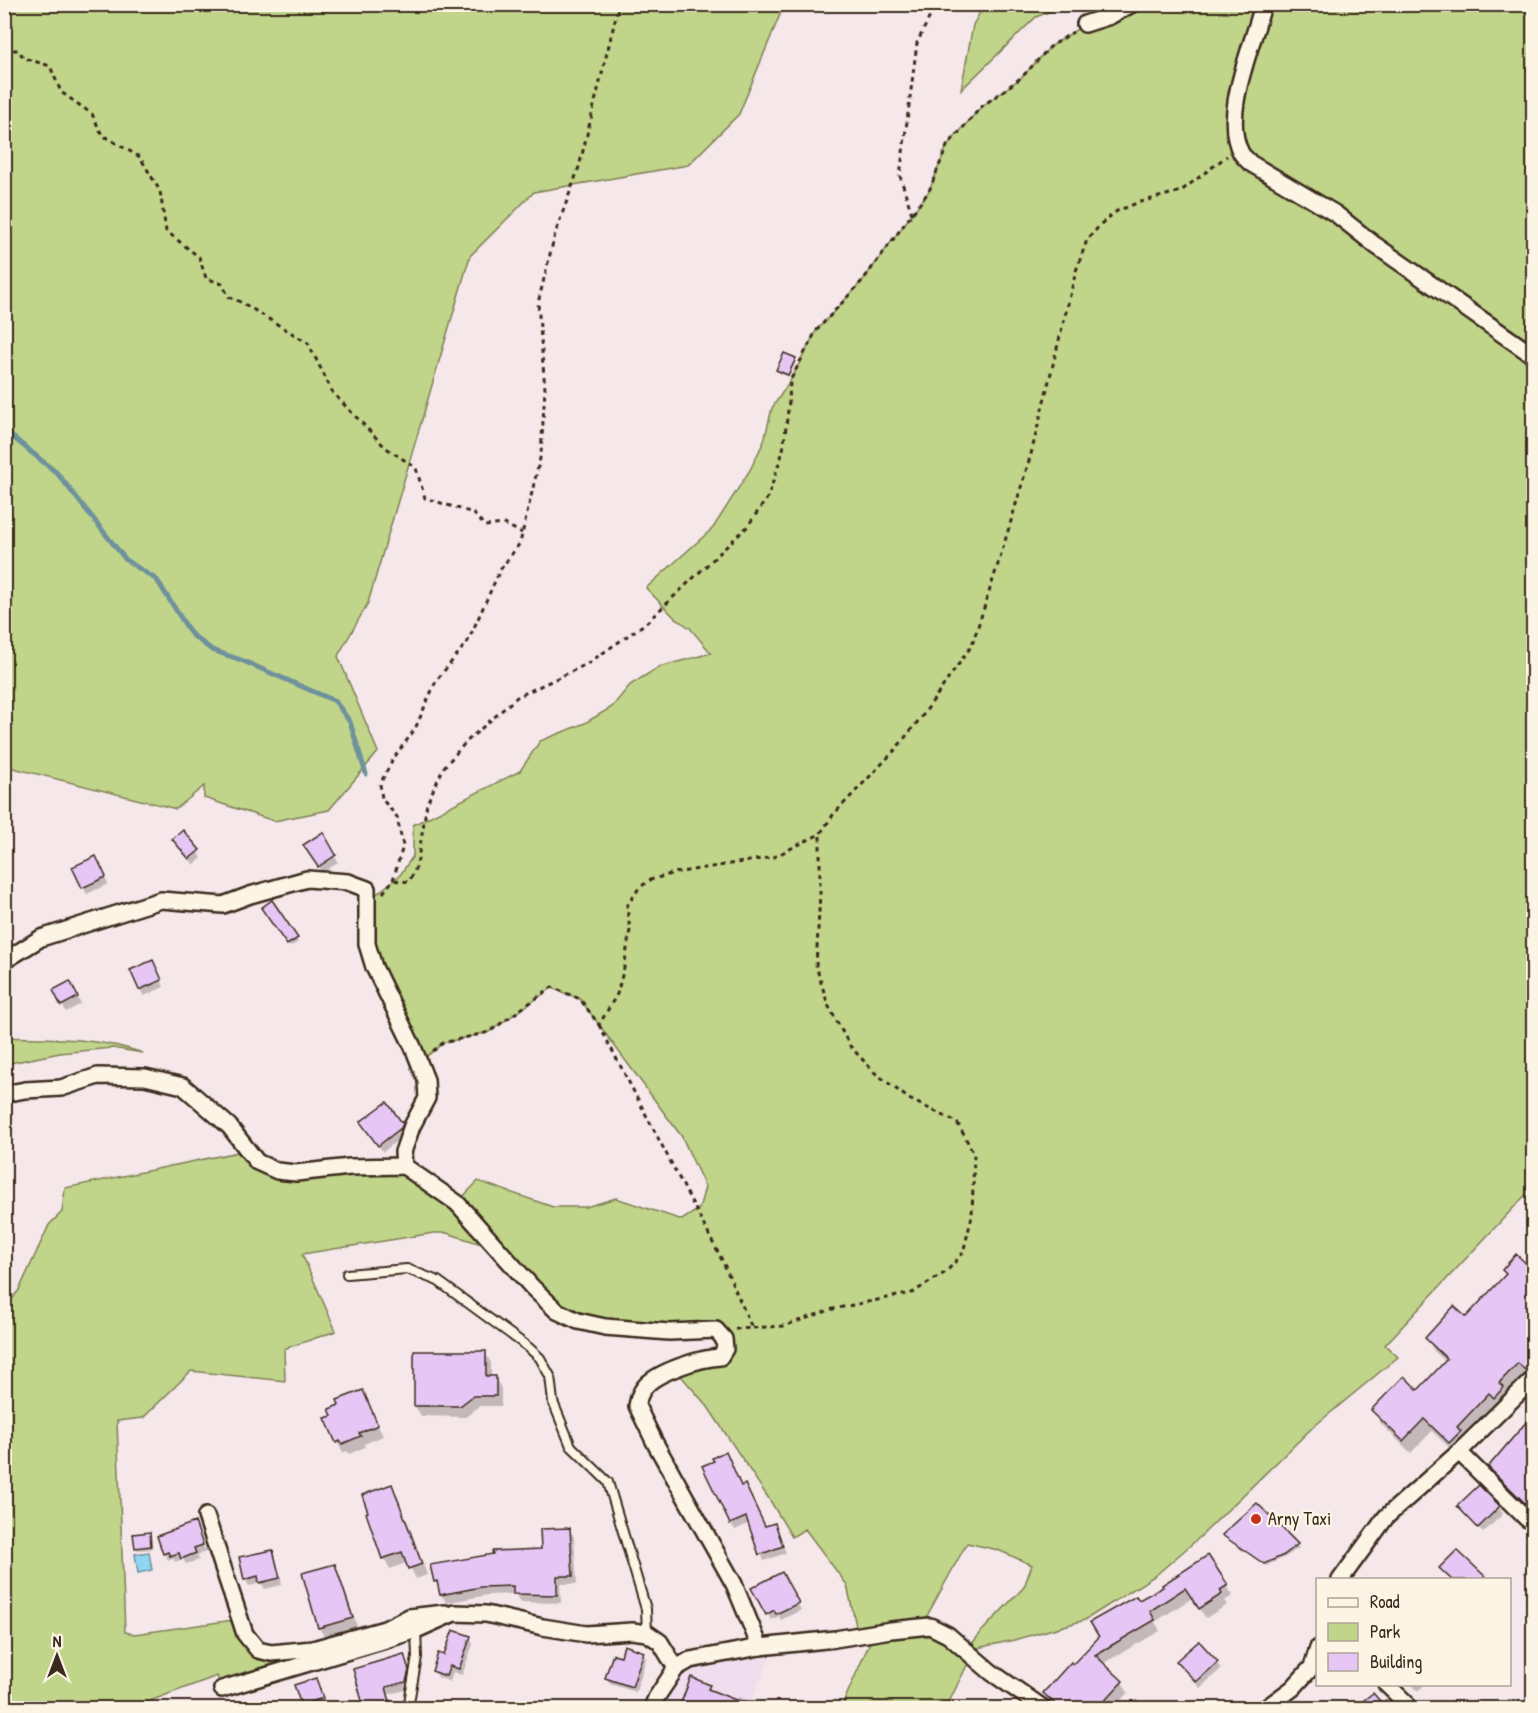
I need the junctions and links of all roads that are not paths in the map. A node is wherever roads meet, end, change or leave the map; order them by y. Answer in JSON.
{"nodes":[{"id":1,"x":1132,"y":4,"type":"edge"},
{"id":2,"x":1263,"y":4,"type":"edge"},
{"id":3,"x":1085,"y":24,"type":"road end"},
{"id":4,"x":1533,"y":356,"type":"edge"},
{"id":5,"x":4,"y":962,"type":"edge"},
{"id":6,"x":4,"y":1094,"type":"edge"},
{"id":7,"x":404,"y":1166,"type":"junction"},
{"id":8,"x":347,"y":1274,"type":"dead end"},
{"id":9,"x":1533,"y":1378,"type":"edge"},
{"id":10,"x":1459,"y":1452,"type":"junction"},
{"id":11,"x":206,"y":1516,"type":"dead end"},
{"id":12,"x":1527,"y":1519,"type":"dead end"},
{"id":13,"x":1341,"y":1578,"type":"edge"},
{"id":14,"x":454,"y":1613,"type":"junction"},
{"id":15,"x":416,"y":1630,"type":"junction"},
{"id":16,"x":647,"y":1633,"type":"junction"},
{"id":17,"x":760,"y":1647,"type":"junction"},
{"id":18,"x":1316,"y":1654,"type":"edge"},
{"id":19,"x":676,"y":1668,"type":"junction"},
{"id":20,"x":1388,"y":1686,"type":"edge"},
{"id":21,"x":222,"y":1689,"type":"dead end"},
{"id":22,"x":408,"y":1708,"type":"edge"},
{"id":23,"x":652,"y":1708,"type":"edge"},
{"id":24,"x":1043,"y":1708,"type":"edge"},
{"id":25,"x":1266,"y":1708,"type":"edge"},
{"id":26,"x":1407,"y":1708,"type":"edge"}],
"edges":[{"from":1,"to":3,"type":"street"},
{"from":2,"to":4,"type":"street"},
{"from":5,"to":7,"type":"street"},
{"from":6,"to":7,"type":"street"},
{"from":7,"to":17,"type":"street"},
{"from":8,"to":16,"type":"lane"},
{"from":9,"to":10,"type":"street"},
{"from":10,"to":12,"type":"street"},
{"from":10,"to":13,"type":"street"},
{"from":11,"to":14,"type":"street"},
{"from":14,"to":15,"type":"street"},
{"from":14,"to":16,"type":"street"},
{"from":15,"to":21,"type":"street"},
{"from":15,"to":22,"type":"lane"},
{"from":16,"to":19,"type":"street"},
{"from":17,"to":19,"type":"street"},
{"from":17,"to":24,"type":"street"},
{"from":18,"to":25,"type":"street"},
{"from":19,"to":23,"type":"street"},
{"from":20,"to":26,"type":"street"}]}
